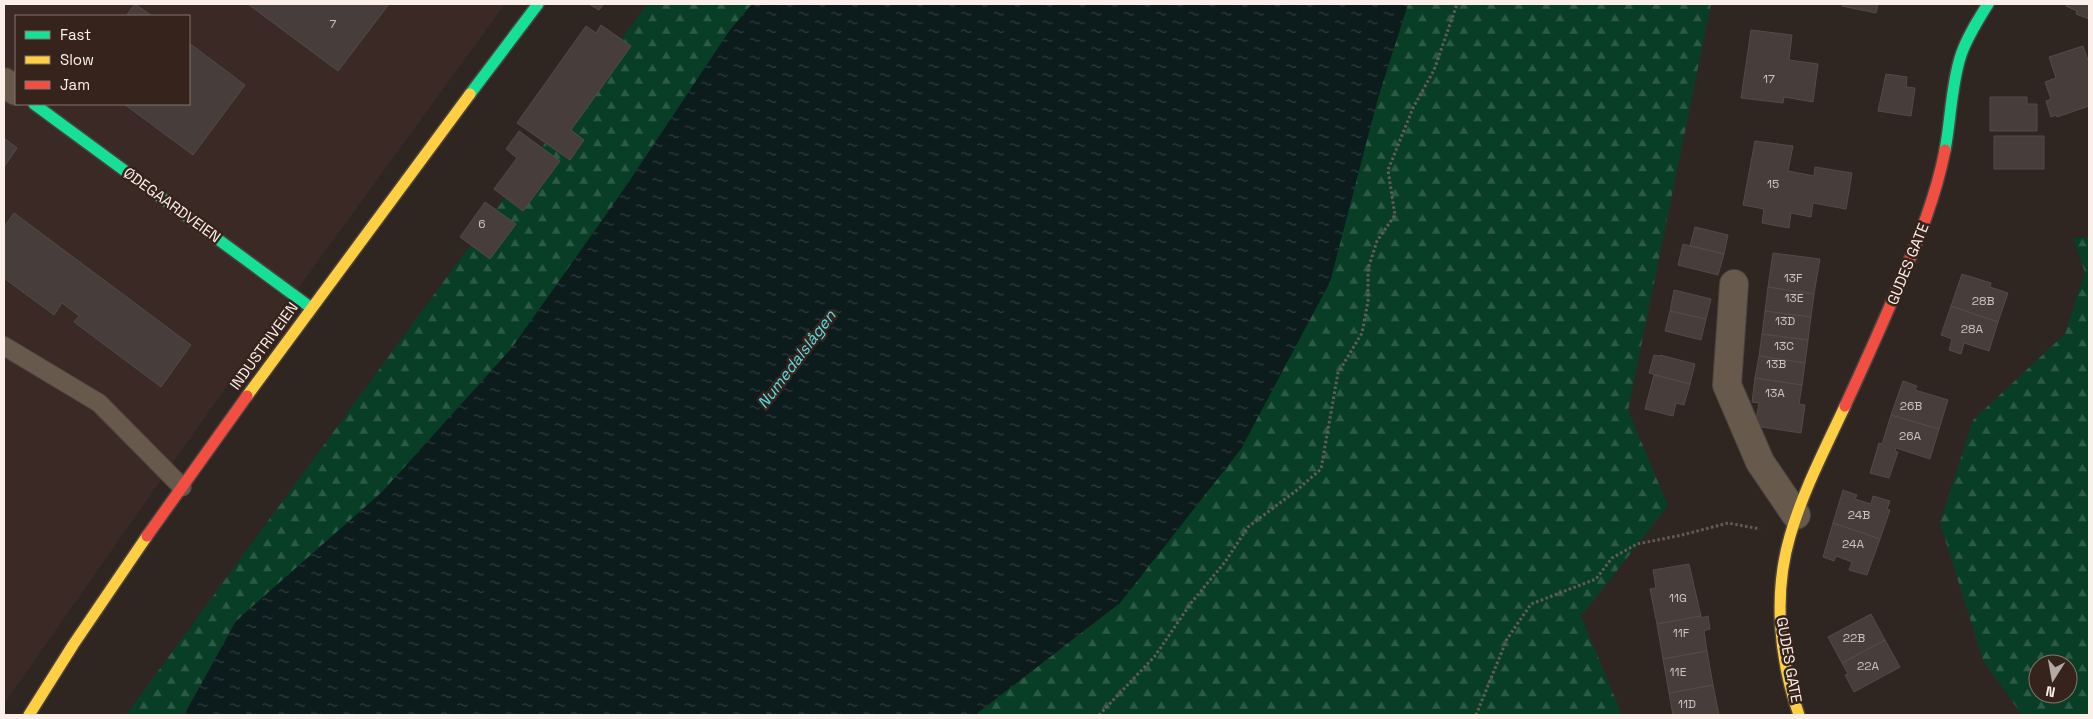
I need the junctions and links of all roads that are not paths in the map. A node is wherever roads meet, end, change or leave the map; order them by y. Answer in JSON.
{"nodes":[{"id":1,"x":538,"y":4,"type":"edge"},
{"id":2,"x":1988,"y":4,"type":"edge"},
{"id":3,"x":4,"y":82,"type":"edge"},
{"id":4,"x":15,"y":90,"type":"edge"},
{"id":5,"x":35,"y":105,"type":"edge"},
{"id":6,"x":1734,"y":284,"type":"dead end"},
{"id":7,"x":310,"y":307,"type":"junction"},
{"id":8,"x":4,"y":346,"type":"edge"},
{"id":9,"x":182,"y":486,"type":"junction"},
{"id":10,"x":1793,"y":525,"type":"junction"},
{"id":11,"x":30,"y":715,"type":"edge"},
{"id":12,"x":1799,"y":715,"type":"edge"}],
"edges":[{"from":1,"to":7,"type":"street","name":"INDUSTRIVEIEN"},
{"from":2,"to":10,"type":"street","name":"GUDES GATE"},
{"from":3,"to":4,"type":"street"},
{"from":5,"to":7,"type":"street","name":"ØDEGAARDVEIEN"},
{"from":6,"to":10,"type":"street"},
{"from":7,"to":9,"type":"street","name":"INDUSTRIVEIEN"},
{"from":8,"to":9,"type":"lane"},
{"from":9,"to":11,"type":"street","name":"INDUSTRIVEIEN"},
{"from":10,"to":12,"type":"street","name":"GUDES GATE"}]}
